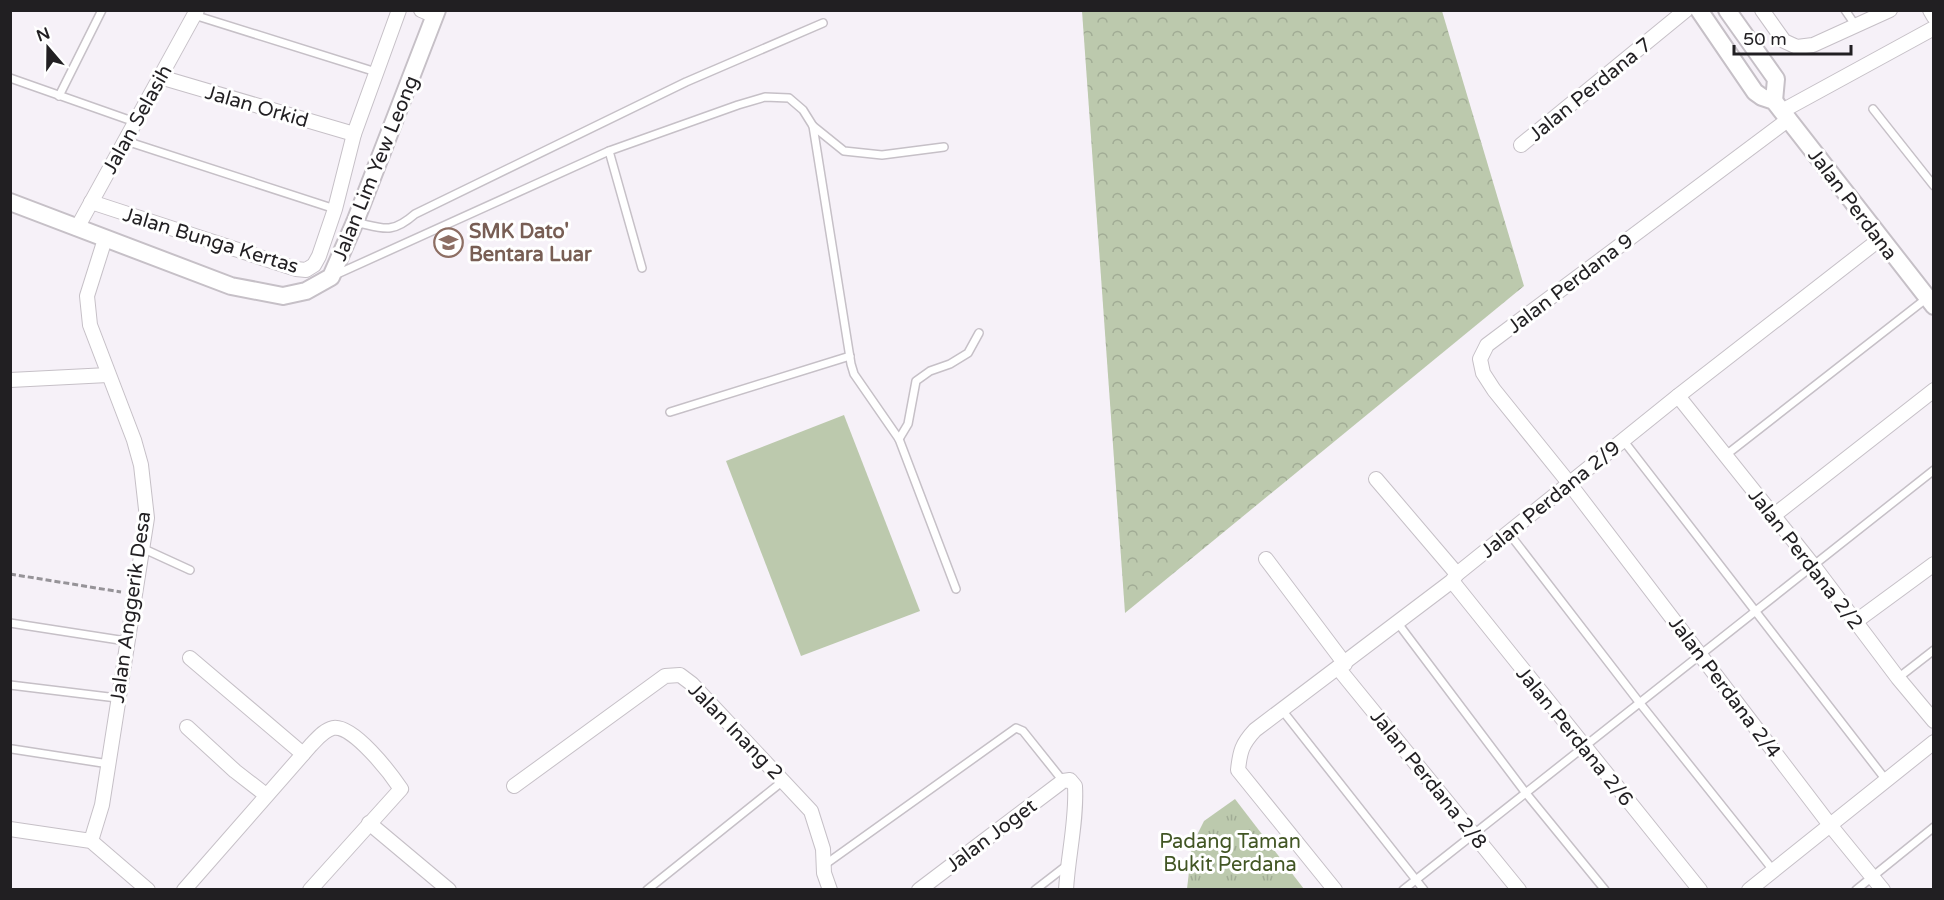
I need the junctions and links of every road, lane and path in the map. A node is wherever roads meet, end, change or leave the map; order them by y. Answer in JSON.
{"nodes":[{"id":1,"x":102,"y":10,"type":"edge"},
{"id":2,"x":399,"y":10,"type":"edge"},
{"id":3,"x":1686,"y":10,"type":"edge"},
{"id":4,"x":1699,"y":10,"type":"edge"},
{"id":5,"x":1727,"y":10,"type":"edge"},
{"id":6,"x":1762,"y":10,"type":"edge"},
{"id":7,"x":1845,"y":10,"type":"edge"},
{"id":8,"x":1890,"y":10,"type":"edge"},
{"id":9,"x":1930,"y":10,"type":"edge"},
{"id":10,"x":431,"y":12,"type":"edge"},
{"id":11,"x":196,"y":13,"type":"edge"},
{"id":12,"x":1934,"y":17,"type":"edge"},
{"id":13,"x":823,"y":23,"type":"dead end"},
{"id":14,"x":1856,"y":26,"type":"junction"},
{"id":15,"x":1934,"y":28,"type":"edge"},
{"id":16,"x":376,"y":72,"type":"junction"},
{"id":17,"x":160,"y":77,"type":"junction"},
{"id":18,"x":10,"y":78,"type":"edge"},
{"id":19,"x":58,"y":96,"type":"junction"},
{"id":20,"x":1782,"y":110,"type":"junction"},
{"id":21,"x":1873,"y":110,"type":"dead end"},
{"id":22,"x":135,"y":122,"type":"junction"},
{"id":23,"x":813,"y":126,"type":"junction"},
{"id":24,"x":354,"y":134,"type":"junction"},
{"id":25,"x":126,"y":141,"type":"junction"},
{"id":26,"x":1521,"y":145,"type":"dead end"},
{"id":27,"x":944,"y":147,"type":"dead end"},
{"id":28,"x":609,"y":151,"type":"junction"},
{"id":29,"x":1934,"y":186,"type":"edge"},
{"id":30,"x":10,"y":202,"type":"edge"},
{"id":31,"x":91,"y":202,"type":"junction"},
{"id":32,"x":335,"y":209,"type":"junction"},
{"id":33,"x":355,"y":222,"type":"junction"},
{"id":34,"x":77,"y":228,"type":"junction"},
{"id":35,"x":105,"y":239,"type":"junction"},
{"id":36,"x":1880,"y":239,"type":"junction"},
{"id":37,"x":642,"y":268,"type":"dead end"},
{"id":38,"x":331,"y":277,"type":"junction"},
{"id":39,"x":1930,"y":302,"type":"edge"},
{"id":40,"x":979,"y":333,"type":"dead end"},
{"id":41,"x":850,"y":356,"type":"junction"},
{"id":42,"x":108,"y":375,"type":"junction"},
{"id":43,"x":10,"y":380,"type":"edge"},
{"id":44,"x":1934,"y":390,"type":"edge"},
{"id":45,"x":1678,"y":396,"type":"junction"},
{"id":46,"x":670,"y":412,"type":"dead end"},
{"id":47,"x":899,"y":439,"type":"junction"},
{"id":48,"x":1623,"y":440,"type":"junction"},
{"id":49,"x":1725,"y":456,"type":"junction"},
{"id":50,"x":1934,"y":470,"type":"edge"},
{"id":51,"x":1376,"y":479,"type":"dead end"},
{"id":52,"x":1569,"y":483,"type":"junction"},
{"id":53,"x":1773,"y":516,"type":"junction"},
{"id":54,"x":1508,"y":532,"type":"junction"},
{"id":55,"x":142,"y":549,"type":"junction"},
{"id":56,"x":1266,"y":559,"type":"dead end"},
{"id":57,"x":1934,"y":564,"type":"edge"},
{"id":58,"x":1813,"y":565,"type":"junction"},
{"id":59,"x":190,"y":570,"type":"dead end"},
{"id":60,"x":10,"y":574,"type":"edge"},
{"id":61,"x":1454,"y":578,"type":"junction"},
{"id":62,"x":956,"y":589,"type":"dead end"},
{"id":63,"x":126,"y":593,"type":"dead end"},
{"id":64,"x":1755,"y":611,"type":"junction"},
{"id":65,"x":1397,"y":622,"type":"junction"},
{"id":66,"x":1855,"y":622,"type":"junction"},
{"id":67,"x":10,"y":623,"type":"edge"},
{"id":68,"x":126,"y":641,"type":"junction"},
{"id":69,"x":1934,"y":650,"type":"edge"},
{"id":70,"x":1699,"y":655,"type":"junction"},
{"id":71,"x":190,"y":658,"type":"dead end"},
{"id":72,"x":1342,"y":666,"type":"junction"},
{"id":73,"x":1898,"y":678,"type":"junction"},
{"id":74,"x":10,"y":685,"type":"edge"},
{"id":75,"x":117,"y":698,"type":"junction"},
{"id":76,"x":1639,"y":702,"type":"junction"},
{"id":77,"x":1282,"y":710,"type":"junction"},
{"id":78,"x":1934,"y":721,"type":"edge"},
{"id":79,"x":187,"y":727,"type":"dead end"},
{"id":80,"x":1934,"y":742,"type":"edge"},
{"id":81,"x":1583,"y":746,"type":"junction"},
{"id":82,"x":12,"y":749,"type":"dead end"},
{"id":83,"x":303,"y":754,"type":"junction"},
{"id":84,"x":109,"y":764,"type":"junction"},
{"id":85,"x":1886,"y":780,"type":"junction"},
{"id":86,"x":783,"y":781,"type":"junction"},
{"id":87,"x":1063,"y":781,"type":"junction"},
{"id":88,"x":514,"y":786,"type":"dead end"},
{"id":89,"x":1525,"y":792,"type":"junction"},
{"id":90,"x":266,"y":795,"type":"junction"},
{"id":91,"x":369,"y":823,"type":"junction"},
{"id":92,"x":1830,"y":825,"type":"junction"},
{"id":93,"x":1934,"y":827,"type":"edge"},
{"id":94,"x":10,"y":829,"type":"edge"},
{"id":95,"x":1474,"y":833,"type":"junction"},
{"id":96,"x":91,"y":841,"type":"junction"},
{"id":97,"x":1068,"y":865,"type":"junction"},
{"id":98,"x":824,"y":870,"type":"junction"},
{"id":99,"x":1773,"y":870,"type":"junction"},
{"id":100,"x":1872,"y":876,"type":"junction"},
{"id":101,"x":1416,"y":879,"type":"junction"},
{"id":102,"x":148,"y":890,"type":"edge"},
{"id":103,"x":184,"y":890,"type":"edge"},
{"id":104,"x":310,"y":890,"type":"edge"},
{"id":105,"x":449,"y":890,"type":"edge"},
{"id":106,"x":647,"y":890,"type":"edge"},
{"id":107,"x":830,"y":890,"type":"edge"},
{"id":108,"x":919,"y":890,"type":"edge"},
{"id":109,"x":1035,"y":890,"type":"edge"},
{"id":110,"x":1066,"y":890,"type":"edge"},
{"id":111,"x":1335,"y":890,"type":"edge"},
{"id":112,"x":1403,"y":890,"type":"edge"},
{"id":113,"x":1424,"y":890,"type":"edge"},
{"id":114,"x":1519,"y":890,"type":"edge"},
{"id":115,"x":1605,"y":890,"type":"edge"},
{"id":116,"x":1700,"y":890,"type":"edge"},
{"id":117,"x":1749,"y":890,"type":"edge"},
{"id":118,"x":1856,"y":890,"type":"edge"},
{"id":119,"x":1883,"y":890,"type":"edge"}],
"edges":[{"from":1,"to":19,"type":"lane"},
{"from":2,"to":16,"type":"street","name":"Jalan Bunga Kertas"},
{"from":3,"to":26,"type":"street","name":"Jalan Perdana 7"},
{"from":4,"to":20,"type":"street","name":"Jalan Perdana"},
{"from":5,"to":20,"type":"street"},
{"from":6,"to":14,"type":"street"},
{"from":7,"to":14,"type":"lane"},
{"from":8,"to":14,"type":"street"},
{"from":9,"to":12,"type":"street"},
{"from":10,"to":33,"type":"street","name":"Jalan Lim Yew Leong"},
{"from":11,"to":16,"type":"lane"},
{"from":11,"to":17,"type":"street","name":"Jalan Selasih"},
{"from":13,"to":33,"type":"lane"},
{"from":15,"to":20,"type":"street"},
{"from":16,"to":24,"type":"street","name":"Jalan Bunga Kertas"},
{"from":17,"to":22,"type":"street","name":"Jalan Selasih"},
{"from":17,"to":24,"type":"street","name":"Jalan Orkid"},
{"from":18,"to":19,"type":"lane"},
{"from":19,"to":22,"type":"lane"},
{"from":20,"to":36,"type":"street","name":"Jalan Perdana"},
{"from":20,"to":52,"type":"street","name":"Jalan Perdana 9"},
{"from":21,"to":29,"type":"lane"},
{"from":22,"to":25,"type":"street","name":"Jalan Selasih"},
{"from":23,"to":27,"type":"lane"},
{"from":23,"to":28,"type":"lane"},
{"from":23,"to":41,"type":"lane"},
{"from":24,"to":32,"type":"street","name":"Jalan Bunga Kertas"},
{"from":25,"to":31,"type":"street","name":"Jalan Selasih"},
{"from":25,"to":32,"type":"lane"},
{"from":28,"to":37,"type":"lane"},
{"from":28,"to":38,"type":"lane"},
{"from":30,"to":34,"type":"street","name":"Jalan Lim Yew Leong"},
{"from":31,"to":32,"type":"street","name":"Jalan Bunga Kertas"},
{"from":31,"to":34,"type":"street","name":"Jalan Selasih"},
{"from":33,"to":38,"type":"street","name":"Jalan Lim Yew Leong"},
{"from":34,"to":35,"type":"street","name":"Jalan Lim Yew Leong"},
{"from":35,"to":38,"type":"street","name":"Jalan Lim Yew Leong"},
{"from":35,"to":42,"type":"street","name":"Jalan Anggerik Desa"},
{"from":36,"to":39,"type":"street","name":"Jalan Perdana"},
{"from":36,"to":45,"type":"street","name":"Jalan Perdana 2/9"},
{"from":39,"to":49,"type":"lane"},
{"from":40,"to":47,"type":"lane"},
{"from":41,"to":46,"type":"lane"},
{"from":41,"to":47,"type":"lane"},
{"from":42,"to":43,"type":"street"},
{"from":42,"to":55,"type":"street","name":"Jalan Anggerik Desa"},
{"from":44,"to":53,"type":"street"},
{"from":45,"to":48,"type":"street","name":"Jalan Perdana 2/9"},
{"from":45,"to":49,"type":"street","name":"Jalan Perdana 2/2"},
{"from":47,"to":62,"type":"lane"},
{"from":48,"to":52,"type":"street","name":"Jalan Perdana 2/9"},
{"from":48,"to":64,"type":"lane"},
{"from":49,"to":53,"type":"street","name":"Jalan Perdana 2/2"},
{"from":50,"to":58,"type":"lane"},
{"from":51,"to":61,"type":"street","name":"Jalan Perdana 2/6"},
{"from":52,"to":54,"type":"street","name":"Jalan Perdana 2/9"},
{"from":52,"to":70,"type":"street","name":"Jalan Perdana 2/4"},
{"from":53,"to":58,"type":"street","name":"Jalan Perdana 2/2"},
{"from":54,"to":61,"type":"street","name":"Jalan Perdana 2/9"},
{"from":54,"to":76,"type":"lane"},
{"from":55,"to":59,"type":"lane"},
{"from":55,"to":68,"type":"street","name":"Jalan Anggerik Desa"},
{"from":56,"to":72,"type":"street","name":"Jalan Perdana 2/8"},
{"from":57,"to":66,"type":"street"},
{"from":58,"to":64,"type":"lane"},
{"from":58,"to":66,"type":"street","name":"Jalan Perdana 2/2"},
{"from":60,"to":63,"type":"path"},
{"from":61,"to":65,"type":"street","name":"Jalan Perdana 2/9"},
{"from":61,"to":81,"type":"street","name":"Jalan Perdana 2/6"},
{"from":64,"to":70,"type":"lane"},
{"from":64,"to":85,"type":"lane"},
{"from":65,"to":72,"type":"street","name":"Jalan Perdana 2/9"},
{"from":65,"to":89,"type":"lane"},
{"from":66,"to":73,"type":"street","name":"Jalan Perdana 2/2"},
{"from":67,"to":68,"type":"lane"},
{"from":68,"to":75,"type":"street","name":"Jalan Anggerik Desa"},
{"from":69,"to":73,"type":"lane"},
{"from":70,"to":76,"type":"lane"},
{"from":70,"to":92,"type":"street","name":"Jalan Perdana 2/4"},
{"from":71,"to":83,"type":"street"},
{"from":72,"to":77,"type":"street","name":"Jalan Perdana 2/9"},
{"from":72,"to":95,"type":"street","name":"Jalan Perdana 2/8"},
{"from":73,"to":78,"type":"street","name":"Jalan Perdana 2/2"},
{"from":74,"to":75,"type":"lane"},
{"from":75,"to":84,"type":"street","name":"Jalan Anggerik Desa"},
{"from":76,"to":81,"type":"lane"},
{"from":76,"to":99,"type":"lane"},
{"from":77,"to":101,"type":"lane"},
{"from":77,"to":111,"type":"street","name":"Jalan Perdana 2/9"},
{"from":79,"to":90,"type":"street"},
{"from":80,"to":85,"type":"street"},
{"from":81,"to":89,"type":"lane"},
{"from":81,"to":116,"type":"street","name":"Jalan Perdana 2/6"},
{"from":82,"to":84,"type":"lane"},
{"from":83,"to":90,"type":"street"},
{"from":83,"to":91,"type":"street"},
{"from":84,"to":96,"type":"street","name":"Jalan Anggerik Desa"},
{"from":85,"to":92,"type":"street"},
{"from":86,"to":88,"type":"street","name":"Jalan Inang 2"},
{"from":86,"to":98,"type":"street","name":"Jalan Inang 2"},
{"from":86,"to":106,"type":"lane"},
{"from":87,"to":97,"type":"street"},
{"from":87,"to":98,"type":"lane"},
{"from":87,"to":108,"type":"street","name":"Jalan Joget"},
{"from":89,"to":95,"type":"lane"},
{"from":89,"to":115,"type":"lane"},
{"from":90,"to":103,"type":"street"},
{"from":91,"to":104,"type":"street"},
{"from":91,"to":105,"type":"street"},
{"from":92,"to":99,"type":"street"},
{"from":92,"to":100,"type":"street","name":"Jalan Perdana 2/4"},
{"from":93,"to":100,"type":"lane"},
{"from":94,"to":96,"type":"street"},
{"from":95,"to":101,"type":"lane"},
{"from":95,"to":114,"type":"street","name":"Jalan Perdana 2/8"},
{"from":96,"to":102,"type":"street"},
{"from":97,"to":109,"type":"lane"},
{"from":97,"to":110,"type":"street"},
{"from":98,"to":107,"type":"street","name":"Jalan Inang 2"},
{"from":99,"to":117,"type":"street"},
{"from":100,"to":118,"type":"lane"},
{"from":100,"to":119,"type":"street","name":"Jalan Perdana 2/4"},
{"from":101,"to":112,"type":"lane"},
{"from":101,"to":113,"type":"lane"}]}
